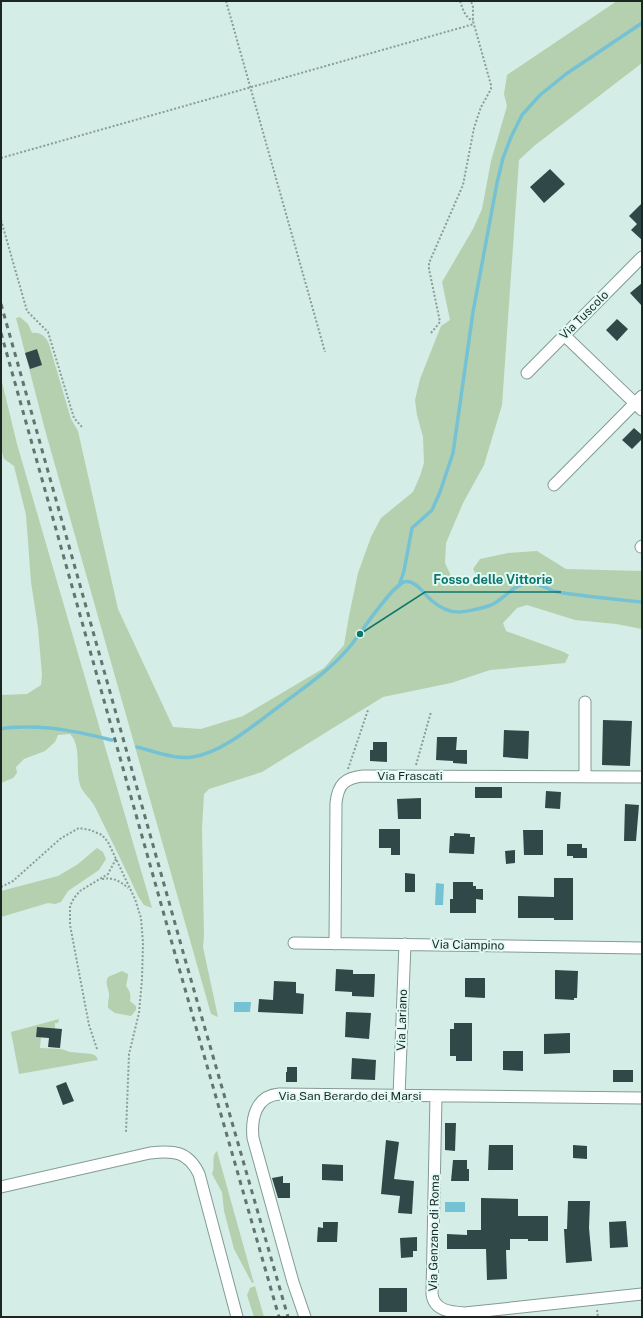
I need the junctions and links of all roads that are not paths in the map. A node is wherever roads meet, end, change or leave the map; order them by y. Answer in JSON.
{"nodes":[{"id":1,"x":642,"y":257,"type":"edge"},
{"id":2,"x":564,"y":335,"type":"junction"},
{"id":3,"x":527,"y":373,"type":"dead end"},
{"id":4,"x":640,"y":403,"type":"edge"},
{"id":5,"x":554,"y":485,"type":"dead end"},
{"id":6,"x":585,"y":702,"type":"dead end"},
{"id":7,"x":585,"y":776,"type":"junction"},
{"id":8,"x":642,"y":777,"type":"edge"},
{"id":9,"x":294,"y":943,"type":"dead end"},
{"id":10,"x":335,"y":944,"type":"junction"},
{"id":11,"x":406,"y":944,"type":"junction"},
{"id":12,"x":642,"y":948,"type":"edge"},
{"id":13,"x":399,"y":1096,"type":"junction"},
{"id":14,"x":436,"y":1096,"type":"junction"},
{"id":15,"x":642,"y":1098,"type":"edge"},
{"id":16,"x":1,"y":1187,"type":"edge"},
{"id":17,"x":642,"y":1294,"type":"edge"},
{"id":18,"x":237,"y":1317,"type":"edge"},
{"id":19,"x":305,"y":1317,"type":"edge"}],
"edges":[{"from":1,"to":2,"type":"street","name":"Via Tuscolo"},
{"from":2,"to":3,"type":"street","name":"Via Tuscolo"},
{"from":2,"to":4,"type":"street"},
{"from":4,"to":5,"type":"street"},
{"from":6,"to":7,"type":"street"},
{"from":7,"to":8,"type":"street","name":"Via Frascati"},
{"from":7,"to":10,"type":"street","name":"Via Frascati"},
{"from":9,"to":10,"type":"street","name":"Via Ciampino"},
{"from":10,"to":11,"type":"street","name":"Via Ciampino"},
{"from":11,"to":12,"type":"street","name":"Via Ciampino"},
{"from":11,"to":13,"type":"street","name":"Via Lariano"},
{"from":13,"to":14,"type":"street","name":"Via San Berardo dei Marsi"},
{"from":13,"to":19,"type":"street","name":"Via San Berardo dei Marsi"},
{"from":14,"to":15,"type":"street","name":"Via San Berardo dei Marsi"},
{"from":14,"to":17,"type":"street","name":"Via Genzano di Roma"},
{"from":16,"to":18,"type":"street"}]}
